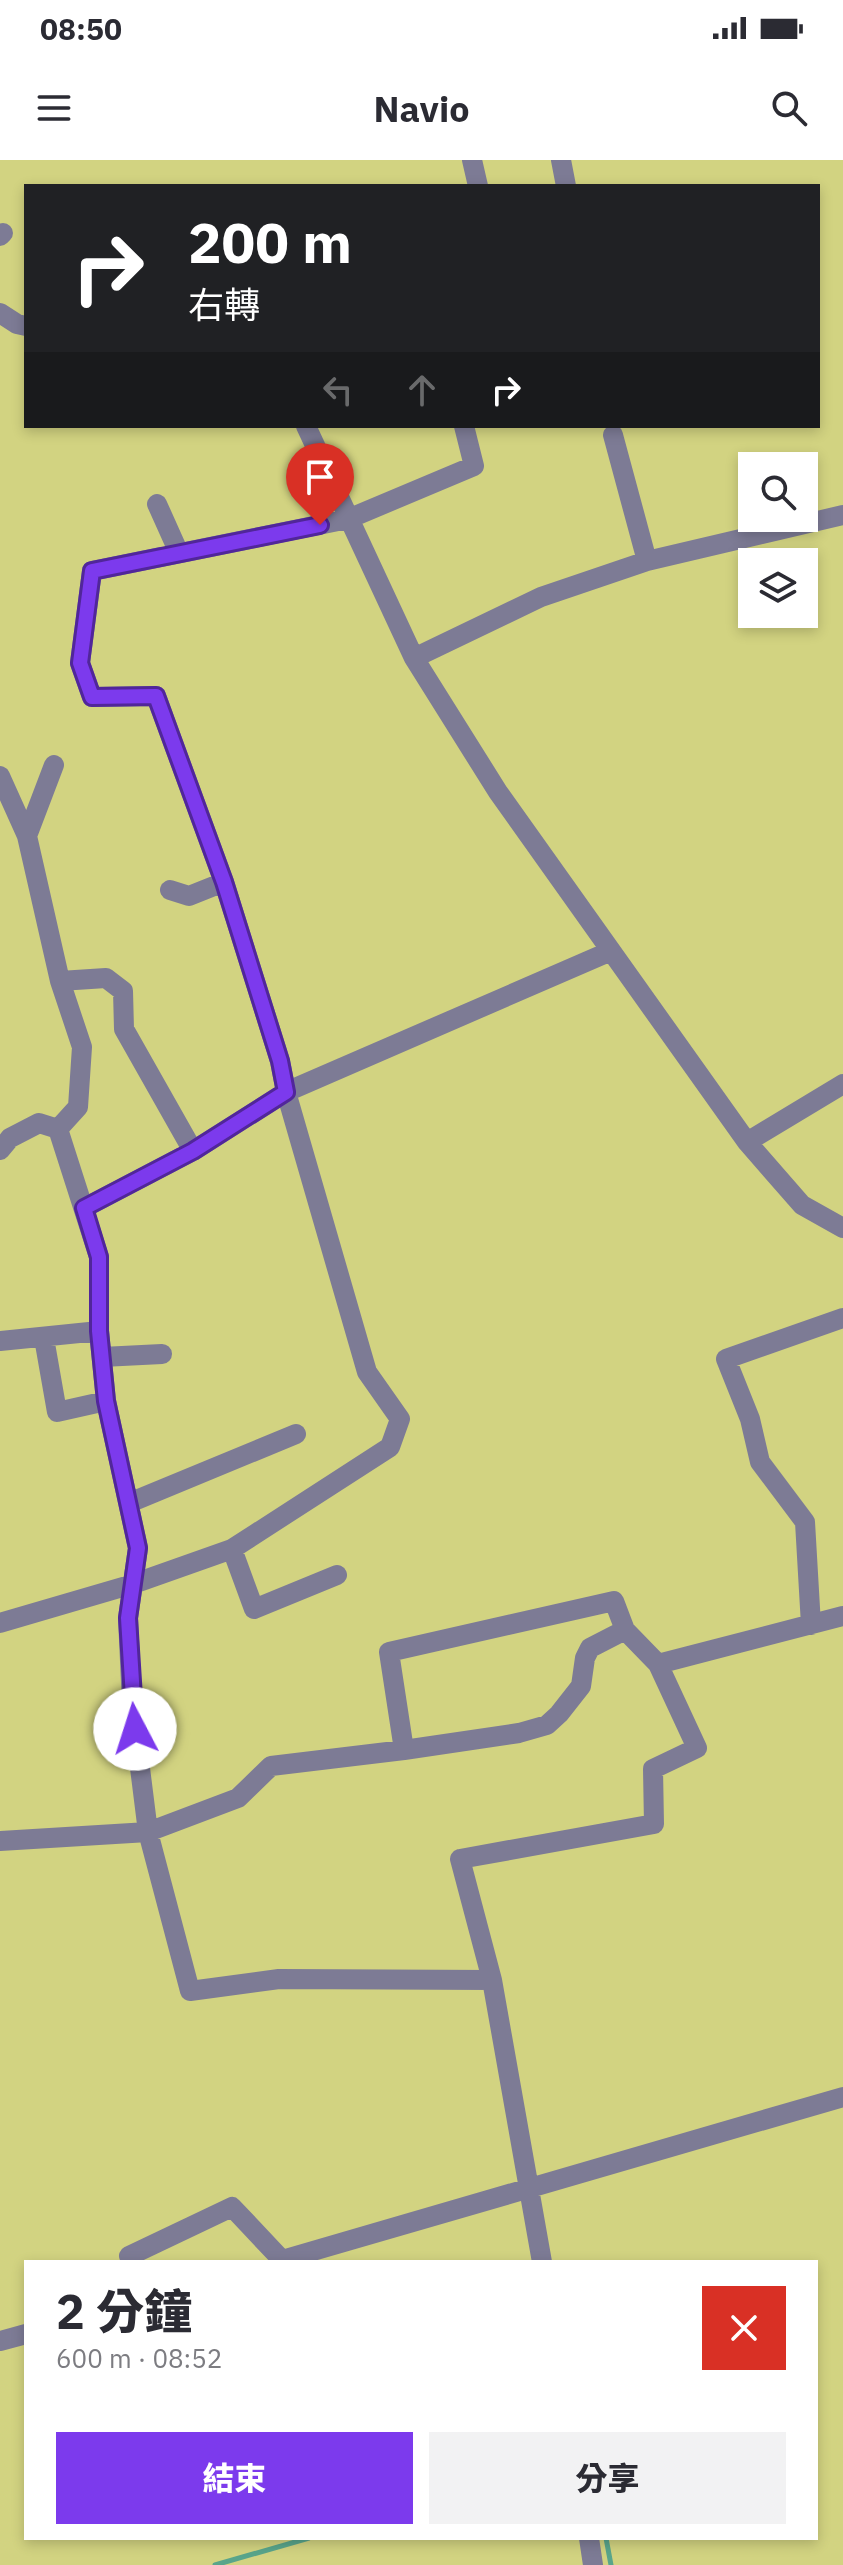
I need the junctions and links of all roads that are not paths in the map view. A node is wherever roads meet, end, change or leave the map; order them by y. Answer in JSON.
{"nodes":[{"id":1,"x":472,"y":160,"type":"edge"},
{"id":2,"x":561,"y":160,"type":"edge"},
{"id":3,"x":478,"y":184,"type":"edge"},
{"id":4,"x":566,"y":184,"type":"edge"},
{"id":5,"x":0,"y":313,"type":"edge"},
{"id":6,"x":24,"y":326,"type":"edge"},
{"id":7,"x":307,"y":428,"type":"edge"},
{"id":8,"x":464,"y":428,"type":"edge"},
{"id":9,"x":613,"y":435,"type":"dead end"},
{"id":10,"x":157,"y":504,"type":"dead end"},
{"id":11,"x":843,"y":515,"type":"edge"},
{"id":12,"x":348,"y":519,"type":"junction"},
{"id":13,"x":179,"y":553,"type":"junction"},
{"id":14,"x":647,"y":561,"type":"junction"},
{"id":15,"x":414,"y":658,"type":"junction"},
{"id":16,"x":54,"y":765,"type":"dead end"},
{"id":17,"x":0,"y":776,"type":"edge"},
{"id":18,"x":27,"y":836,"type":"junction"},
{"id":19,"x":224,"y":882,"type":"junction"},
{"id":20,"x":170,"y":890,"type":"dead end"},
{"id":21,"x":611,"y":951,"type":"junction"},
{"id":22,"x":60,"y":981,"type":"junction"},
{"id":23,"x":843,"y":1084,"type":"edge"},
{"id":24,"x":286,"y":1092,"type":"junction"},
{"id":25,"x":58,"y":1129,"type":"junction"},
{"id":26,"x":747,"y":1142,"type":"junction"},
{"id":27,"x":0,"y":1150,"type":"edge"},
{"id":28,"x":193,"y":1151,"type":"junction"},
{"id":29,"x":84,"y":1208,"type":"junction"},
{"id":30,"x":843,"y":1228,"type":"edge"},
{"id":31,"x":843,"y":1318,"type":"edge"},
{"id":32,"x":99,"y":1331,"type":"junction"},
{"id":33,"x":44,"y":1338,"type":"junction"},
{"id":34,"x":0,"y":1341,"type":"edge"},
{"id":35,"x":162,"y":1354,"type":"dead end"},
{"id":36,"x":102,"y":1357,"type":"junction"},
{"id":37,"x":106,"y":1401,"type":"junction"},
{"id":38,"x":296,"y":1434,"type":"dead end"},
{"id":39,"x":129,"y":1503,"type":"junction"},
{"id":40,"x":232,"y":1549,"type":"junction"},
{"id":41,"x":337,"y":1575,"type":"dead end"},
{"id":42,"x":133,"y":1584,"type":"junction"},
{"id":43,"x":843,"y":1616,"type":"edge"},
{"id":44,"x":0,"y":1623,"type":"edge"},
{"id":45,"x":811,"y":1625,"type":"junction"},
{"id":46,"x":625,"y":1630,"type":"junction"},
{"id":47,"x":658,"y":1664,"type":"junction"},
{"id":48,"x":404,"y":1750,"type":"junction"},
{"id":49,"x":148,"y":1832,"type":"junction"},
{"id":50,"x":0,"y":1841,"type":"edge"},
{"id":51,"x":492,"y":1980,"type":"junction"},
{"id":52,"x":843,"y":2097,"type":"edge"},
{"id":53,"x":529,"y":2188,"type":"junction"},
{"id":54,"x":131,"y":2260,"type":"edge"},
{"id":55,"x":282,"y":2260,"type":"edge"},
{"id":56,"x":286,"y":2260,"type":"edge"},
{"id":57,"x":542,"y":2260,"type":"edge"},
{"id":58,"x":24,"y":2335,"type":"edge"},
{"id":59,"x":0,"y":2341,"type":"edge"},
{"id":60,"x":589,"y":2540,"type":"edge"},
{"id":61,"x":593,"y":2565,"type":"edge"}],
"edges":[{"from":1,"to":3,"type":"street"},
{"from":2,"to":4,"type":"street"},
{"from":5,"to":6,"type":"street"},
{"from":7,"to":12,"type":"street"},
{"from":8,"to":12,"type":"street"},
{"from":9,"to":14,"type":"street"},
{"from":10,"to":13,"type":"street"},
{"from":11,"to":14,"type":"street"},
{"from":12,"to":13,"type":"street"},
{"from":12,"to":15,"type":"street"},
{"from":13,"to":19,"type":"street"},
{"from":14,"to":15,"type":"street"},
{"from":15,"to":21,"type":"street"},
{"from":16,"to":18,"type":"street"},
{"from":17,"to":18,"type":"street"},
{"from":18,"to":22,"type":"street"},
{"from":19,"to":20,"type":"street"},
{"from":19,"to":24,"type":"street"},
{"from":21,"to":24,"type":"street"},
{"from":21,"to":26,"type":"street"},
{"from":22,"to":25,"type":"street"},
{"from":22,"to":28,"type":"street"},
{"from":23,"to":26,"type":"street"},
{"from":24,"to":28,"type":"street"},
{"from":24,"to":40,"type":"street"},
{"from":25,"to":27,"type":"street"},
{"from":25,"to":29,"type":"street"},
{"from":26,"to":30,"type":"street"},
{"from":28,"to":29,"type":"street"},
{"from":29,"to":32,"type":"street"},
{"from":31,"to":45,"type":"street"},
{"from":32,"to":33,"type":"street"},
{"from":32,"to":36,"type":"street"},
{"from":33,"to":34,"type":"street"},
{"from":33,"to":37,"type":"street"},
{"from":35,"to":36,"type":"street"},
{"from":36,"to":37,"type":"street"},
{"from":37,"to":39,"type":"street"},
{"from":38,"to":39,"type":"street"},
{"from":39,"to":42,"type":"street"},
{"from":40,"to":41,"type":"street"},
{"from":40,"to":42,"type":"street"},
{"from":42,"to":44,"type":"street"},
{"from":42,"to":49,"type":"street"},
{"from":43,"to":45,"type":"street"},
{"from":45,"to":47,"type":"street"},
{"from":46,"to":47,"type":"street"},
{"from":46,"to":48,"type":"street"},
{"from":46,"to":48,"type":"street"},
{"from":47,"to":51,"type":"street"},
{"from":48,"to":49,"type":"street"},
{"from":49,"to":50,"type":"street"},
{"from":49,"to":51,"type":"street"},
{"from":51,"to":53,"type":"street"},
{"from":52,"to":53,"type":"street"},
{"from":53,"to":56,"type":"street"},
{"from":53,"to":57,"type":"street"},
{"from":54,"to":55,"type":"street"},
{"from":58,"to":59,"type":"street"},
{"from":60,"to":61,"type":"street"}]}
